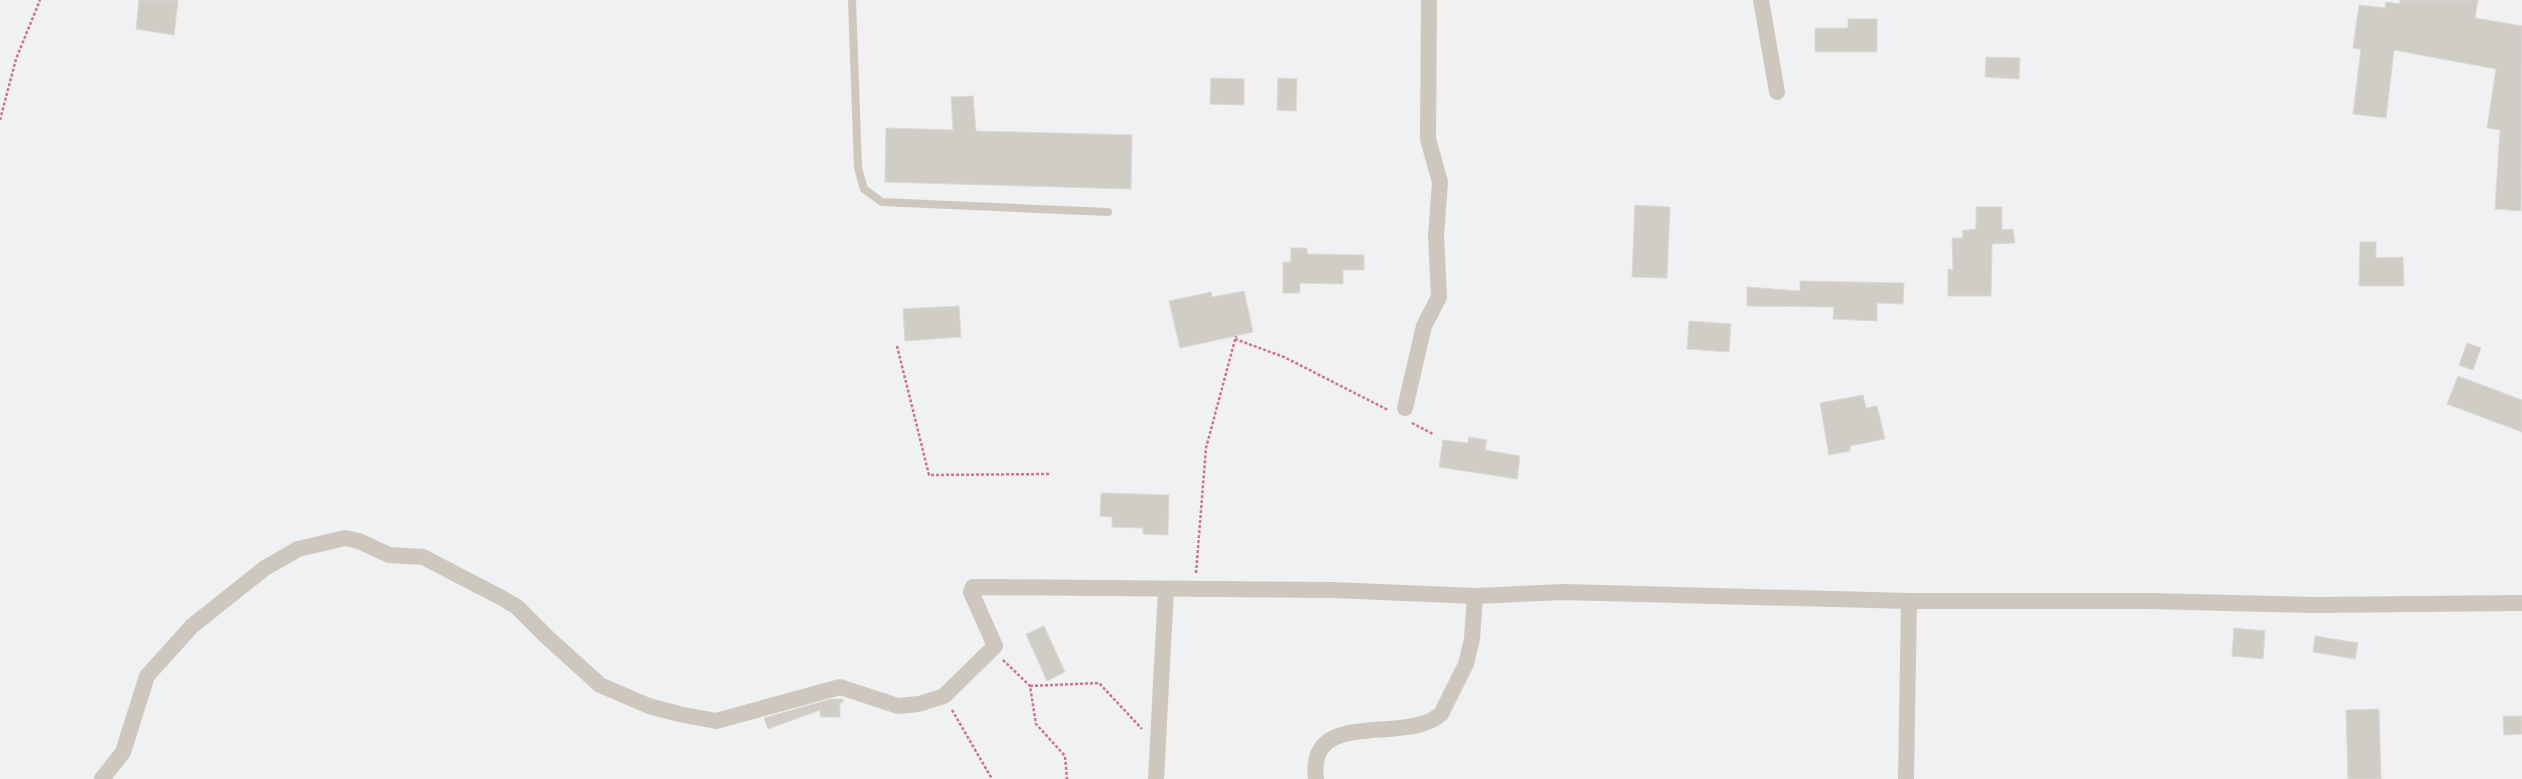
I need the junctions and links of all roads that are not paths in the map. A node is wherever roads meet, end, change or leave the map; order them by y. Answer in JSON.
{"nodes":[{"id":1,"x":852,"y":0,"type":"edge"},
{"id":2,"x":1429,"y":0,"type":"edge"},
{"id":3,"x":1761,"y":0,"type":"edge"},
{"id":4,"x":1776,"y":92,"type":"dead end"},
{"id":5,"x":1108,"y":212,"type":"dead end"},
{"id":6,"x":1400,"y":413,"type":"road end"},
{"id":7,"x":1166,"y":589,"type":"junction"},
{"id":8,"x":1475,"y":596,"type":"junction"},
{"id":9,"x":1909,"y":601,"type":"junction"},
{"id":10,"x":2522,"y":603,"type":"edge"},
{"id":11,"x":102,"y":779,"type":"edge"},
{"id":12,"x":1156,"y":779,"type":"edge"},
{"id":13,"x":1316,"y":779,"type":"edge"},
{"id":14,"x":1906,"y":779,"type":"edge"}],
"edges":[{"from":1,"to":5,"type":"lane"},
{"from":2,"to":6,"type":"street"},
{"from":3,"to":4,"type":"street"},
{"from":7,"to":8,"type":"street"},
{"from":7,"to":11,"type":"street"},
{"from":7,"to":12,"type":"street"},
{"from":8,"to":9,"type":"street"},
{"from":8,"to":13,"type":"street"},
{"from":9,"to":10,"type":"street"},
{"from":9,"to":14,"type":"street"}]}
